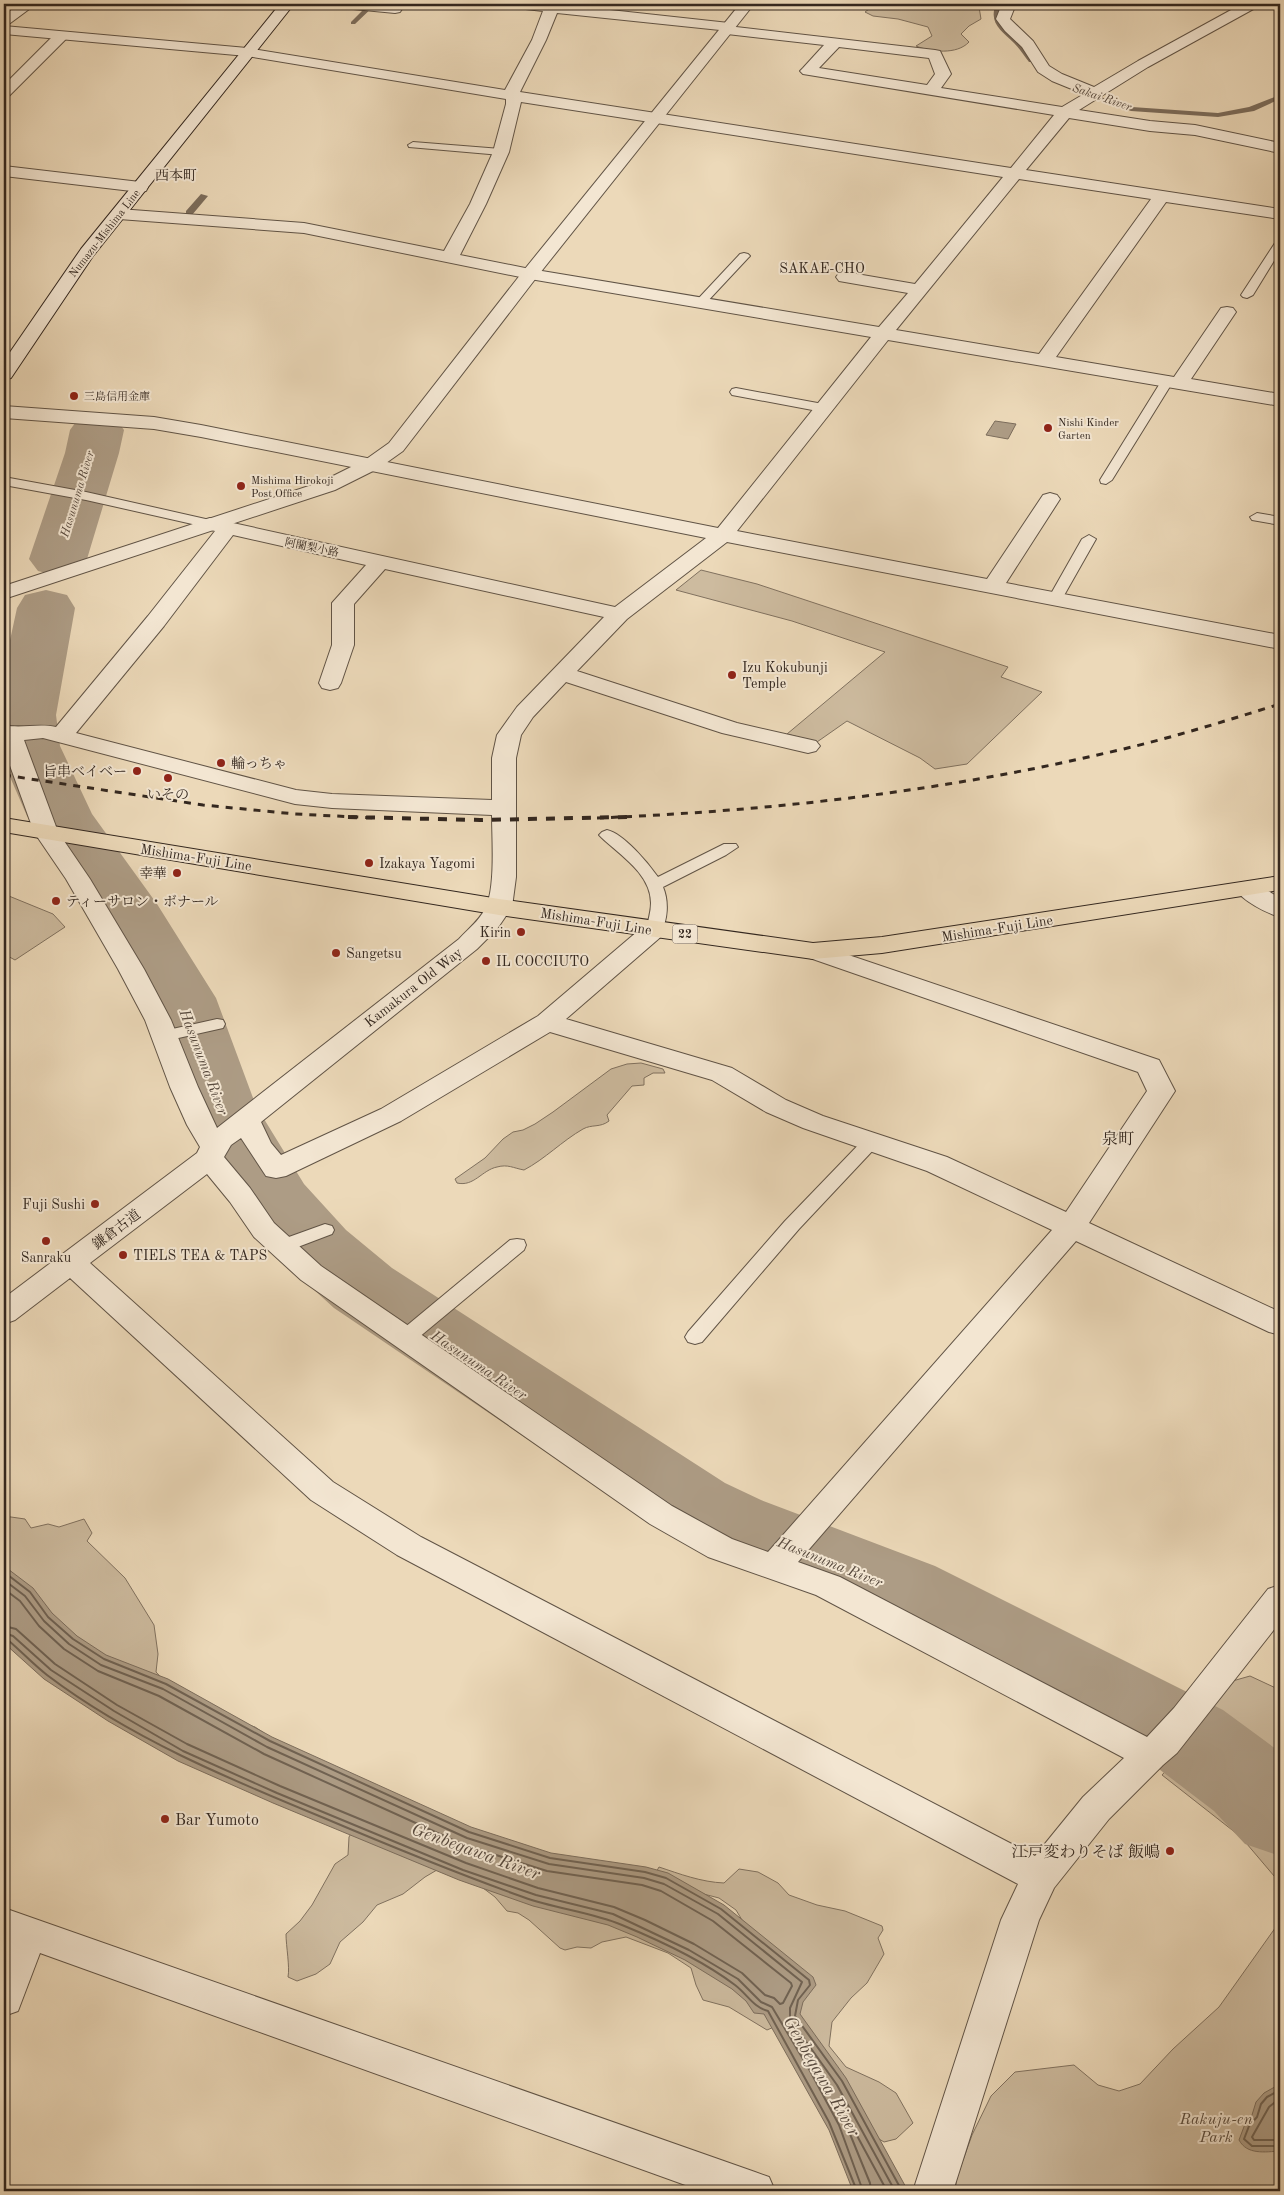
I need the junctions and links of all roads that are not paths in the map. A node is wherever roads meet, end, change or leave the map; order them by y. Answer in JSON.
{"nodes":[{"id":1,"x":30,"y":4,"type":"edge"},
{"id":2,"x":287,"y":4,"type":"edge"},
{"id":3,"x":343,"y":4,"type":"edge"},
{"id":4,"x":517,"y":4,"type":"edge"},
{"id":5,"x":747,"y":4,"type":"edge"},
{"id":6,"x":1009,"y":4,"type":"edge"},
{"id":7,"x":1252,"y":4,"type":"edge"},
{"id":8,"x":552,"y":8,"type":"junction"},
{"id":9,"x":395,"y":10,"type":"dead end"},
{"id":10,"x":4,"y":21,"type":"edge"},
{"id":11,"x":728,"y":28,"type":"junction"},
{"id":12,"x":4,"y":30,"type":"edge"},
{"id":13,"x":61,"y":36,"type":"junction"},
{"id":14,"x":835,"y":42,"type":"junction"},
{"id":15,"x":247,"y":52,"type":"junction"},
{"id":16,"x":6,"y":87,"type":"edge"},
{"id":17,"x":931,"y":90,"type":"junction"},
{"id":18,"x":1095,"y":93,"type":"junction"},
{"id":19,"x":514,"y":96,"type":"junction"},
{"id":20,"x":1065,"y":112,"type":"junction"},
{"id":21,"x":656,"y":119,"type":"junction"},
{"id":22,"x":413,"y":145,"type":"dead end"},
{"id":23,"x":1280,"y":148,"type":"edge"},
{"id":24,"x":501,"y":152,"type":"junction"},
{"id":25,"x":4,"y":171,"type":"edge"},
{"id":26,"x":1013,"y":174,"type":"junction"},
{"id":27,"x":140,"y":187,"type":"junction"},
{"id":28,"x":1162,"y":196,"type":"junction"},
{"id":29,"x":118,"y":214,"type":"junction"},
{"id":30,"x":1280,"y":214,"type":"edge"},
{"id":31,"x":1280,"y":243,"type":"edge"},
{"id":32,"x":744,"y":256,"type":"dead end"},
{"id":33,"x":450,"y":257,"type":"junction"},
{"id":34,"x":530,"y":274,"type":"junction"},
{"id":35,"x":845,"y":277,"type":"dead end"},
{"id":36,"x":921,"y":290,"type":"junction"},
{"id":37,"x":1247,"y":295,"type":"dead end"},
{"id":38,"x":701,"y":302,"type":"junction"},
{"id":39,"x":1227,"y":312,"type":"dead end"},
{"id":40,"x":886,"y":332,"type":"junction"},
{"id":41,"x":1045,"y":359,"type":"junction"},
{"id":42,"x":4,"y":374,"type":"edge"},
{"id":43,"x":1174,"y":381,"type":"junction"},
{"id":44,"x":736,"y":392,"type":"dead end"},
{"id":45,"x":1280,"y":400,"type":"edge"},
{"id":46,"x":823,"y":408,"type":"junction"},
{"id":47,"x":4,"y":412,"type":"edge"},
{"id":48,"x":372,"y":464,"type":"junction"},
{"id":49,"x":1106,"y":480,"type":"dead end"},
{"id":50,"x":4,"y":481,"type":"edge"},
{"id":51,"x":1050,"y":499,"type":"dead end"},
{"id":52,"x":1257,"y":517,"type":"dead end"},
{"id":53,"x":1280,"y":521,"type":"edge"},
{"id":54,"x":219,"y":526,"type":"junction"},
{"id":55,"x":723,"y":535,"type":"junction"},
{"id":56,"x":1089,"y":539,"type":"dead end"},
{"id":57,"x":380,"y":562,"type":"junction"},
{"id":58,"x":994,"y":587,"type":"junction"},
{"id":59,"x":4,"y":593,"type":"edge"},
{"id":60,"x":1055,"y":599,"type":"junction"},
{"id":61,"x":619,"y":614,"type":"junction"},
{"id":62,"x":1280,"y":642,"type":"edge"},
{"id":63,"x":563,"y":674,"type":"junction"},
{"id":64,"x":330,"y":683,"type":"dead end"},
{"id":65,"x":11,"y":733,"type":"edge"},
{"id":66,"x":52,"y":734,"type":"junction"},
{"id":67,"x":808,"y":746,"type":"dead end"},
{"id":68,"x":504,"y":808,"type":"junction"},
{"id":69,"x":4,"y":825,"type":"edge"},
{"id":70,"x":54,"y":834,"type":"junction"},
{"id":71,"x":607,"y":835,"type":"dead end"},
{"id":72,"x":730,"y":847,"type":"dead end"},
{"id":73,"x":1280,"y":883,"type":"edge"},
{"id":74,"x":655,"y":884,"type":"junction"},
{"id":75,"x":1248,"y":889,"type":"junction"},
{"id":76,"x":499,"y":907,"type":"junction"},
{"id":77,"x":1280,"y":909,"type":"edge"},
{"id":78,"x":654,"y":930,"type":"junction"},
{"id":79,"x":813,"y":951,"type":"junction"},
{"id":80,"x":547,"y":1022,"type":"junction"},
{"id":81,"x":213,"y":1024,"type":"dead end"},
{"id":82,"x":172,"y":1034,"type":"junction"},
{"id":83,"x":226,"y":1138,"type":"junction"},
{"id":84,"x":871,"y":1142,"type":"junction"},
{"id":85,"x":1072,"y":1227,"type":"junction"},
{"id":86,"x":322,"y":1231,"type":"dead end"},
{"id":87,"x":288,"y":1245,"type":"junction"},
{"id":88,"x":517,"y":1245,"type":"dead end"},
{"id":89,"x":72,"y":1263,"type":"junction"},
{"id":90,"x":4,"y":1313,"type":"edge"},
{"id":91,"x":1280,"y":1324,"type":"edge"},
{"id":92,"x":416,"y":1329,"type":"junction"},
{"id":93,"x":695,"y":1337,"type":"dead end"},
{"id":94,"x":786,"y":1554,"type":"junction"},
{"id":95,"x":1280,"y":1598,"type":"edge"},
{"id":96,"x":1167,"y":1739,"type":"junction"},
{"id":97,"x":1040,"y":1877,"type":"junction"},
{"id":98,"x":16,"y":1928,"type":"edge"},
{"id":99,"x":4,"y":1999,"type":"edge"},
{"id":100,"x":755,"y":2191,"type":"edge"},
{"id":101,"x":933,"y":2191,"type":"edge"}],
"edges":[{"from":1,"to":10,"type":"street"},
{"from":2,"to":15,"type":"street","name":"Numazu-Mishima Line"},
{"from":3,"to":9,"type":"street"},
{"from":4,"to":8,"type":"street"},
{"from":5,"to":11,"type":"street"},
{"from":6,"to":18,"type":"street"},
{"from":7,"to":18,"type":"street","name":"Kamakura Old Way"},
{"from":8,"to":11,"type":"street"},
{"from":8,"to":19,"type":"street"},
{"from":11,"to":14,"type":"street"},
{"from":11,"to":21,"type":"street"},
{"from":12,"to":13,"type":"street"},
{"from":13,"to":15,"type":"street"},
{"from":13,"to":16,"type":"street"},
{"from":14,"to":17,"type":"street"},
{"from":14,"to":17,"type":"street"},
{"from":15,"to":19,"type":"street"},
{"from":15,"to":27,"type":"street","name":"Numazu-Mishima Line"},
{"from":17,"to":20,"type":"street"},
{"from":18,"to":20,"type":"street","name":"Kamakura Old Way"},
{"from":19,"to":21,"type":"street"},
{"from":19,"to":24,"type":"street"},
{"from":20,"to":23,"type":"street"},
{"from":20,"to":26,"type":"street","name":"Kamakura Old Way"},
{"from":21,"to":26,"type":"street"},
{"from":21,"to":34,"type":"street"},
{"from":22,"to":24,"type":"lane"},
{"from":24,"to":33,"type":"street"},
{"from":25,"to":27,"type":"street"},
{"from":26,"to":28,"type":"street"},
{"from":26,"to":36,"type":"street","name":"Kamakura Old Way"},
{"from":27,"to":29,"type":"street","name":"Numazu-Mishima Line"},
{"from":28,"to":30,"type":"street"},
{"from":28,"to":41,"type":"street"},
{"from":29,"to":33,"type":"street"},
{"from":29,"to":42,"type":"street","name":"Numazu-Mishima Line"},
{"from":31,"to":37,"type":"lane"},
{"from":32,"to":38,"type":"lane"},
{"from":33,"to":34,"type":"street"},
{"from":34,"to":38,"type":"street"},
{"from":34,"to":48,"type":"street"},
{"from":35,"to":36,"type":"street"},
{"from":36,"to":40,"type":"street","name":"Kamakura Old Way"},
{"from":38,"to":40,"type":"street"},
{"from":39,"to":43,"type":"street"},
{"from":40,"to":41,"type":"street"},
{"from":40,"to":46,"type":"street","name":"Kamakura Old Way"},
{"from":41,"to":43,"type":"street"},
{"from":43,"to":45,"type":"street"},
{"from":43,"to":49,"type":"lane"},
{"from":44,"to":46,"type":"lane"},
{"from":46,"to":55,"type":"street","name":"Kamakura Old Way"},
{"from":47,"to":48,"type":"street"},
{"from":48,"to":54,"type":"street"},
{"from":48,"to":55,"type":"street"},
{"from":50,"to":54,"type":"lane","name":"阿闍梨小路"},
{"from":51,"to":58,"type":"street"},
{"from":52,"to":53,"type":"lane"},
{"from":54,"to":57,"type":"street","name":"阿闍梨小路"},
{"from":54,"to":59,"type":"street"},
{"from":54,"to":66,"type":"street"},
{"from":55,"to":58,"type":"street"},
{"from":55,"to":61,"type":"street","name":"Kamakura Old Way"},
{"from":56,"to":60,"type":"lane"},
{"from":57,"to":61,"type":"street","name":"阿闍梨小路"},
{"from":57,"to":64,"type":"street"},
{"from":58,"to":60,"type":"street"},
{"from":60,"to":62,"type":"street"},
{"from":61,"to":63,"type":"street","name":"Kamakura Old Way"},
{"from":63,"to":67,"type":"street"},
{"from":63,"to":68,"type":"street","name":"Kamakura Old Way"},
{"from":65,"to":66,"type":"street"},
{"from":65,"to":70,"type":"street"},
{"from":66,"to":68,"type":"street"},
{"from":68,"to":76,"type":"street","name":"Kamakura Old Way"},
{"from":69,"to":70,"type":"main road","number":"22"},
{"from":70,"to":76,"type":"main road","name":"Mishima-Fuji Line","number":"22"},
{"from":70,"to":82,"type":"street"},
{"from":71,"to":74,"type":"lane"},
{"from":72,"to":74,"type":"lane"},
{"from":73,"to":75,"type":"main road","name":"Mishima-Fuji Line","number":"22"},
{"from":74,"to":78,"type":"lane"},
{"from":75,"to":77,"type":"street"},
{"from":75,"to":79,"type":"main road","name":"Mishima-Fuji Line","number":"22"},
{"from":76,"to":78,"type":"main road","name":"Mishima-Fuji Line","number":"22"},
{"from":76,"to":83,"type":"street","name":"Kamakura Old Way"},
{"from":78,"to":79,"type":"main road","name":"Mishima-Fuji Line","number":"22"},
{"from":78,"to":80,"type":"street"},
{"from":79,"to":85,"type":"street"},
{"from":80,"to":83,"type":"street"},
{"from":80,"to":84,"type":"street"},
{"from":81,"to":82,"type":"lane"},
{"from":82,"to":83,"type":"street"},
{"from":83,"to":87,"type":"street"},
{"from":83,"to":89,"type":"street","name":"鎌倉古道"},
{"from":84,"to":85,"type":"street"},
{"from":84,"to":93,"type":"lane"},
{"from":85,"to":91,"type":"street"},
{"from":85,"to":94,"type":"street"},
{"from":86,"to":87,"type":"lane"},
{"from":87,"to":92,"type":"street"},
{"from":88,"to":92,"type":"lane"},
{"from":89,"to":90,"type":"street","name":"鎌倉古道"},
{"from":89,"to":97,"type":"street"},
{"from":92,"to":94,"type":"street"},
{"from":94,"to":96,"type":"street"},
{"from":95,"to":96,"type":"street"},
{"from":96,"to":97,"type":"street"},
{"from":97,"to":101,"type":"street"},
{"from":98,"to":99,"type":"street"},
{"from":98,"to":100,"type":"street"}]}
